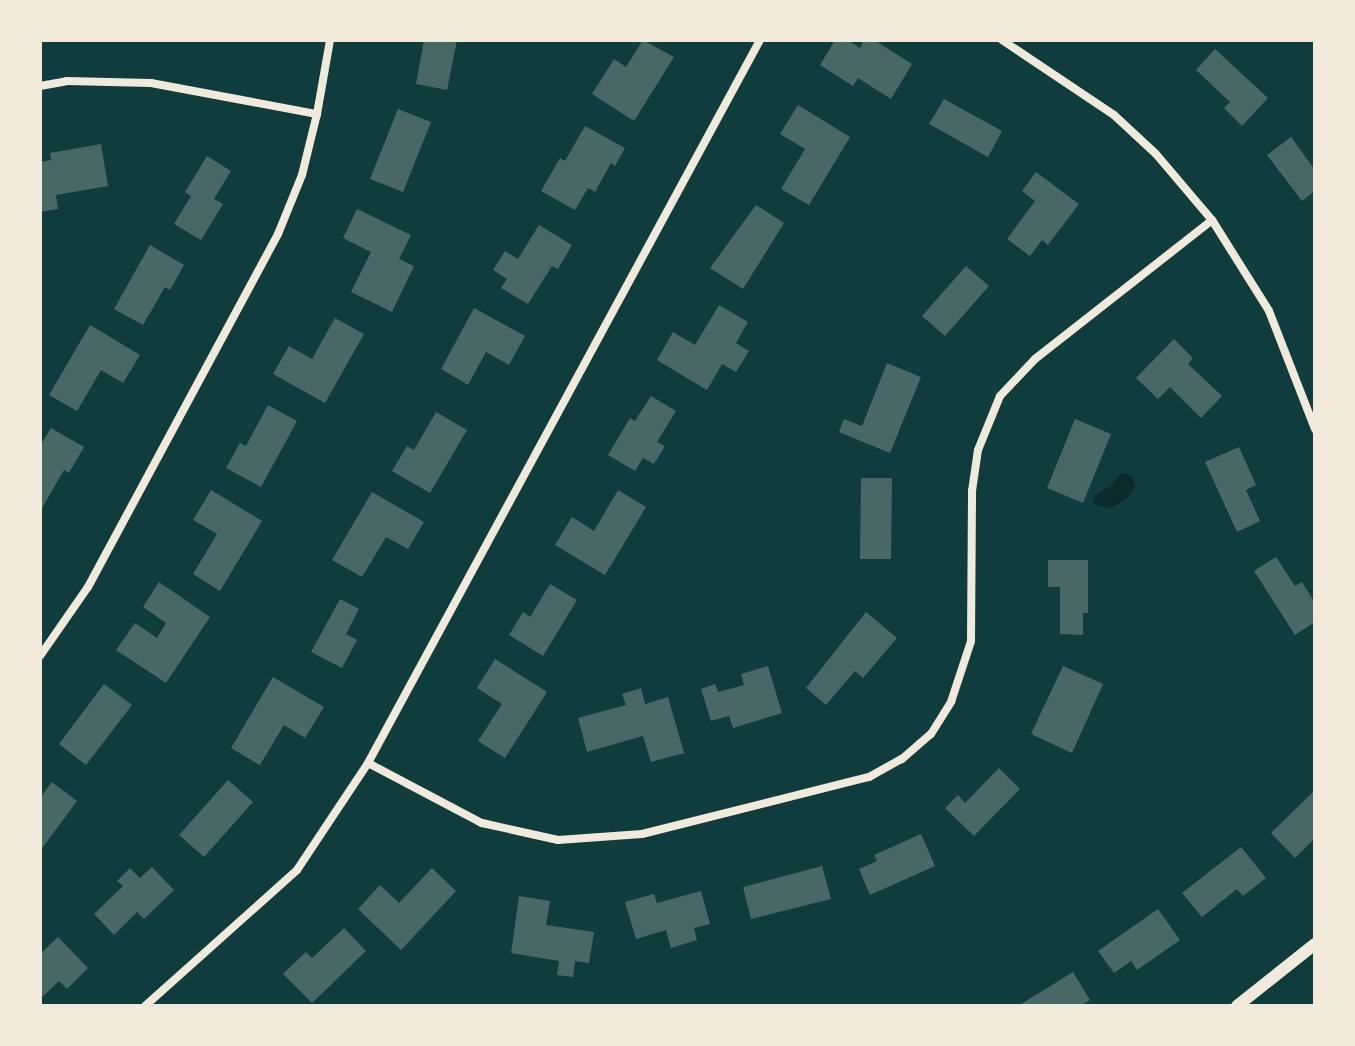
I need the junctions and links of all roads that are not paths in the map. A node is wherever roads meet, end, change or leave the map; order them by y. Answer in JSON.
{"nodes":[{"id":1,"x":330,"y":40,"type":"edge"},
{"id":2,"x":760,"y":40,"type":"edge"},
{"id":3,"x":1002,"y":40,"type":"edge"},
{"id":4,"x":40,"y":86,"type":"edge"},
{"id":5,"x":317,"y":114,"type":"junction"},
{"id":6,"x":1212,"y":220,"type":"junction"},
{"id":7,"x":1315,"y":429,"type":"edge"},
{"id":8,"x":40,"y":656,"type":"edge"},
{"id":9,"x":368,"y":763,"type":"junction"},
{"id":10,"x":1315,"y":944,"type":"edge"},
{"id":11,"x":145,"y":1006,"type":"edge"},
{"id":12,"x":1237,"y":1006,"type":"edge"}],
"edges":[{"from":1,"to":5,"type":"street"},
{"from":2,"to":9,"type":"street"},
{"from":3,"to":6,"type":"street"},
{"from":4,"to":5,"type":"street"},
{"from":5,"to":8,"type":"street"},
{"from":6,"to":7,"type":"street"},
{"from":6,"to":9,"type":"street"},
{"from":9,"to":11,"type":"street"},
{"from":10,"to":12,"type":"street"}]}
